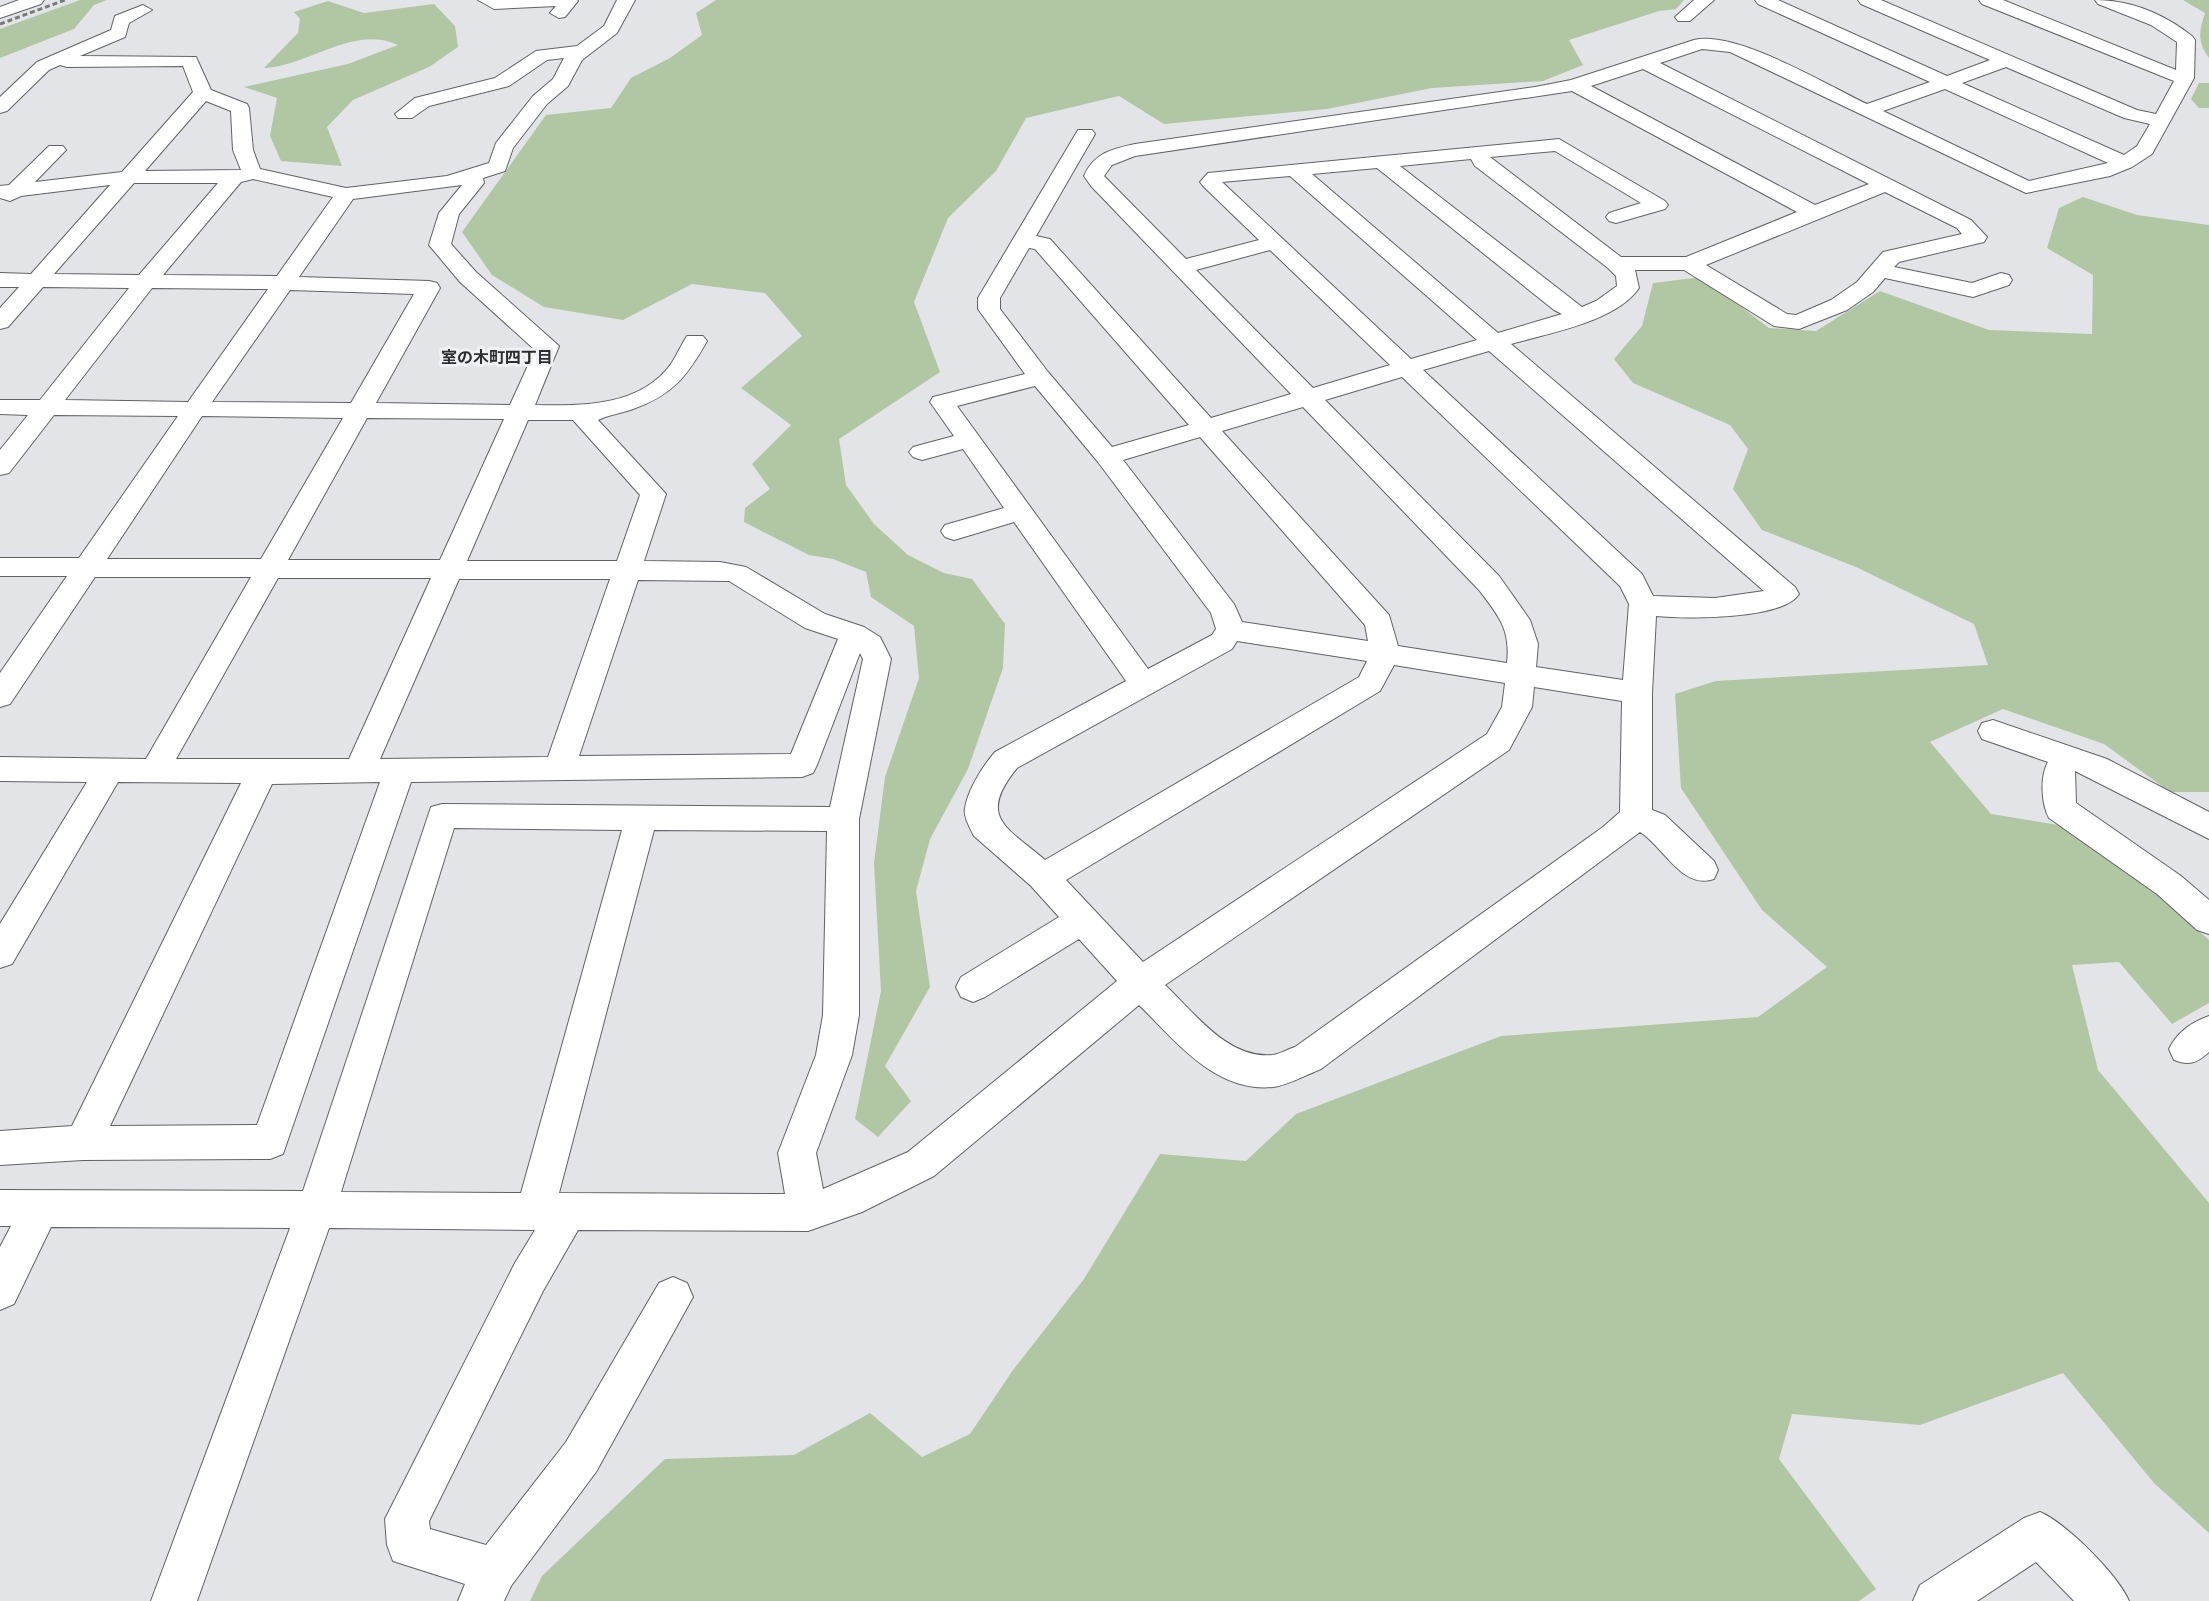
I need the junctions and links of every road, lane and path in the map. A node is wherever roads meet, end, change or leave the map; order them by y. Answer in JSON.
{"nodes":[{"id":1,"x":35,"y":0,"type":"edge"},
{"id":2,"x":487,"y":0,"type":"edge"},
{"id":3,"x":540,"y":0,"type":"edge"},
{"id":4,"x":546,"y":0,"type":"edge"},
{"id":5,"x":626,"y":0,"type":"edge"},
{"id":6,"x":1705,"y":0,"type":"edge"},
{"id":7,"x":1764,"y":0,"type":"edge"},
{"id":8,"x":1867,"y":0,"type":"edge"},
{"id":9,"x":1988,"y":0,"type":"edge"},
{"id":10,"x":2104,"y":0,"type":"edge"},
{"id":11,"x":143,"y":10,"type":"dead end"},
{"id":12,"x":0,"y":13,"type":"edge"},
{"id":13,"x":559,"y":13,"type":"dead end"},
{"id":14,"x":1684,"y":17,"type":"dead end"},
{"id":15,"x":580,"y":51,"type":"junction"},
{"id":16,"x":56,"y":60,"type":"junction"},
{"id":17,"x":2007,"y":60,"type":"junction"},
{"id":18,"x":1646,"y":63,"type":"junction"},
{"id":19,"x":2185,"y":78,"type":"junction"},
{"id":20,"x":0,"y":81,"type":"edge"},
{"id":21,"x":27,"y":81,"type":"junction"},
{"id":22,"x":1946,"y":82,"type":"junction"},
{"id":23,"x":1575,"y":86,"type":"junction"},
{"id":24,"x":203,"y":93,"type":"junction"},
{"id":25,"x":540,"y":100,"type":"junction"},
{"id":26,"x":516,"y":101,"type":"dead end"},
{"id":27,"x":0,"y":106,"type":"edge"},
{"id":28,"x":1869,"y":110,"type":"junction"},
{"id":29,"x":405,"y":114,"type":"dead end"},
{"id":30,"x":2162,"y":122,"type":"junction"},
{"id":31,"x":1085,"y":134,"type":"dead end"},
{"id":32,"x":56,"y":150,"type":"dead end"},
{"id":33,"x":1478,"y":154,"type":"junction"},
{"id":34,"x":1381,"y":161,"type":"junction"},
{"id":35,"x":2125,"y":163,"type":"junction"},
{"id":36,"x":1068,"y":164,"type":"junction"},
{"id":37,"x":1097,"y":168,"type":"junction"},
{"id":38,"x":1295,"y":170,"type":"junction"},
{"id":39,"x":244,"y":175,"type":"junction"},
{"id":40,"x":472,"y":176,"type":"junction"},
{"id":41,"x":130,"y":177,"type":"junction"},
{"id":42,"x":1886,"y":184,"type":"junction"},
{"id":43,"x":7,"y":191,"type":"edge"},
{"id":44,"x":346,"y":194,"type":"junction"},
{"id":45,"x":0,"y":205,"type":"edge"},
{"id":46,"x":1814,"y":213,"type":"junction"},
{"id":47,"x":1616,"y":218,"type":"dead end"},
{"id":48,"x":1024,"y":240,"type":"junction"},
{"id":49,"x":1273,"y":243,"type":"junction"},
{"id":50,"x":1616,"y":263,"type":"junction"},
{"id":51,"x":1689,"y":264,"type":"junction"},
{"id":52,"x":1182,"y":267,"type":"junction"},
{"id":53,"x":1879,"y":270,"type":"junction"},
{"id":54,"x":0,"y":280,"type":"edge"},
{"id":55,"x":37,"y":280,"type":"junction"},
{"id":56,"x":2001,"y":280,"type":"dead end"},
{"id":57,"x":147,"y":281,"type":"junction"},
{"id":58,"x":284,"y":283,"type":"junction"},
{"id":59,"x":1581,"y":316,"type":"junction"},
{"id":60,"x":0,"y":322,"type":"edge"},
{"id":61,"x":695,"y":341,"type":"dead end"},
{"id":62,"x":1496,"y":342,"type":"junction"},
{"id":63,"x":1404,"y":368,"type":"junction"},
{"id":64,"x":1040,"y":377,"type":"junction"},
{"id":65,"x":1307,"y":396,"type":"junction"},
{"id":66,"x":0,"y":407,"type":"edge"},
{"id":67,"x":47,"y":408,"type":"junction"},
{"id":68,"x":195,"y":409,"type":"junction"},
{"id":69,"x":359,"y":409,"type":"junction"},
{"id":70,"x":521,"y":411,"type":"junction"},
{"id":71,"x":588,"y":412,"type":"junction"},
{"id":72,"x":1206,"y":427,"type":"junction"},
{"id":73,"x":968,"y":440,"type":"junction"},
{"id":74,"x":922,"y":452,"type":"dead end"},
{"id":75,"x":1107,"y":457,"type":"junction"},
{"id":76,"x":0,"y":467,"type":"edge"},
{"id":77,"x":1020,"y":512,"type":"junction"},
{"id":78,"x":954,"y":531,"type":"dead end"},
{"id":79,"x":0,"y":567,"type":"edge"},
{"id":80,"x":87,"y":567,"type":"junction"},
{"id":81,"x":447,"y":569,"type":"junction"},
{"id":82,"x":267,"y":570,"type":"junction"},
{"id":83,"x":627,"y":570,"type":"junction"},
{"id":84,"x":1643,"y":604,"type":"junction"},
{"id":85,"x":1230,"y":630,"type":"junction"},
{"id":86,"x":857,"y":637,"type":"junction"},
{"id":87,"x":1385,"y":654,"type":"junction"},
{"id":88,"x":1522,"y":674,"type":"junction"},
{"id":89,"x":1144,"y":685,"type":"junction"},
{"id":90,"x":1637,"y":693,"type":"junction"},
{"id":91,"x":0,"y":696,"type":"edge"},
{"id":92,"x":1993,"y":730,"type":"dead end"},
{"id":93,"x":2067,"y":756,"type":"junction"},
{"id":94,"x":560,"y":768,"type":"junction"},
{"id":95,"x":360,"y":769,"type":"junction"},
{"id":96,"x":400,"y":769,"type":"junction"},
{"id":97,"x":0,"y":770,"type":"edge"},
{"id":98,"x":154,"y":770,"type":"junction"},
{"id":99,"x":109,"y":771,"type":"junction"},
{"id":100,"x":262,"y":772,"type":"junction"},
{"id":101,"x":641,"y":817,"type":"junction"},
{"id":102,"x":1636,"y":817,"type":"junction"},
{"id":103,"x":843,"y":819,"type":"junction"},
{"id":104,"x":2209,"y":827,"type":"edge"},
{"id":105,"x":1702,"y":870,"type":"dead end"},
{"id":106,"x":1043,"y":877,"type":"junction"},
{"id":107,"x":1082,"y":920,"type":"junction"},
{"id":108,"x":2209,"y":920,"type":"edge"},
{"id":109,"x":0,"y":954,"type":"edge"},
{"id":110,"x":1140,"y":983,"type":"junction"},
{"id":111,"x":973,"y":987,"type":"dead end"},
{"id":112,"x":82,"y":1143,"type":"junction"},
{"id":113,"x":0,"y":1148,"type":"edge"},
{"id":114,"x":0,"y":1208,"type":"edge"},
{"id":115,"x":40,"y":1208,"type":"junction"},
{"id":116,"x":316,"y":1210,"type":"junction"},
{"id":117,"x":551,"y":1212,"type":"junction"},
{"id":118,"x":808,"y":1213,"type":"junction"},
{"id":119,"x":0,"y":1290,"type":"edge"},
{"id":120,"x":673,"y":1297,"type":"dead end"},
{"id":121,"x":488,"y":1586,"type":"edge"},
{"id":122,"x":174,"y":1601,"type":"edge"},
{"id":123,"x":1936,"y":1601,"type":"edge"},
{"id":124,"x":2106,"y":1601,"type":"edge"}],
"edges":[{"from":1,"to":12,"type":"street"},
{"from":2,"to":3,"type":"street"},
{"from":4,"to":13,"type":"street"},
{"from":5,"to":15,"type":"street"},
{"from":6,"to":14,"type":"street"},
{"from":7,"to":22,"type":"street"},
{"from":8,"to":17,"type":"street"},
{"from":9,"to":19,"type":"street"},
{"from":10,"to":19,"type":"street"},
{"from":11,"to":16,"type":"street"},
{"from":15,"to":25,"type":"street"},
{"from":15,"to":29,"type":"street"},
{"from":16,"to":21,"type":"street"},
{"from":16,"to":24,"type":"street"},
{"from":17,"to":22,"type":"street"},
{"from":17,"to":30,"type":"street"},
{"from":18,"to":23,"type":"street"},
{"from":18,"to":28,"type":"street"},
{"from":18,"to":42,"type":"street"},
{"from":19,"to":30,"type":"street"},
{"from":20,"to":21,"type":"street"},
{"from":21,"to":27,"type":"street"},
{"from":22,"to":28,"type":"street"},
{"from":22,"to":35,"type":"street"},
{"from":23,"to":37,"type":"street"},
{"from":23,"to":46,"type":"street"},
{"from":24,"to":39,"type":"street"},
{"from":24,"to":41,"type":"street"},
{"from":25,"to":26,"type":"street"},
{"from":25,"to":40,"type":"street"},
{"from":28,"to":35,"type":"street"},
{"from":30,"to":35,"type":"street"},
{"from":31,"to":36,"type":"street"},
{"from":32,"to":43,"type":"street"},
{"from":33,"to":34,"type":"street"},
{"from":33,"to":47,"type":"street"},
{"from":33,"to":50,"type":"street"},
{"from":34,"to":38,"type":"street"},
{"from":34,"to":59,"type":"street"},
{"from":36,"to":37,"type":"street"},
{"from":36,"to":48,"type":"street"},
{"from":37,"to":52,"type":"street"},
{"from":38,"to":49,"type":"street"},
{"from":38,"to":62,"type":"street"},
{"from":39,"to":41,"type":"street"},
{"from":39,"to":44,"type":"street"},
{"from":39,"to":57,"type":"street"},
{"from":40,"to":44,"type":"street"},
{"from":40,"to":70,"type":"street"},
{"from":41,"to":43,"type":"street"},
{"from":41,"to":55,"type":"street"},
{"from":42,"to":46,"type":"street"},
{"from":42,"to":53,"type":"street"},
{"from":43,"to":45,"type":"street"},
{"from":44,"to":58,"type":"street"},
{"from":46,"to":51,"type":"street"},
{"from":48,"to":64,"type":"street"},
{"from":48,"to":72,"type":"street"},
{"from":49,"to":52,"type":"street"},
{"from":49,"to":63,"type":"street"},
{"from":50,"to":51,"type":"street"},
{"from":50,"to":59,"type":"street"},
{"from":51,"to":53,"type":"street"},
{"from":52,"to":65,"type":"street"},
{"from":53,"to":56,"type":"street"},
{"from":54,"to":55,"type":"street"},
{"from":55,"to":57,"type":"street"},
{"from":55,"to":60,"type":"street"},
{"from":57,"to":58,"type":"street"},
{"from":57,"to":67,"type":"street"},
{"from":58,"to":68,"type":"street"},
{"from":58,"to":69,"type":"street"},
{"from":59,"to":62,"type":"street"},
{"from":61,"to":71,"type":"street"},
{"from":62,"to":63,"type":"street"},
{"from":62,"to":84,"type":"street"},
{"from":63,"to":65,"type":"street"},
{"from":63,"to":84,"type":"street"},
{"from":64,"to":73,"type":"street"},
{"from":64,"to":75,"type":"street"},
{"from":65,"to":72,"type":"street"},
{"from":65,"to":88,"type":"street"},
{"from":66,"to":67,"type":"street"},
{"from":67,"to":68,"type":"street"},
{"from":67,"to":76,"type":"street"},
{"from":68,"to":69,"type":"street"},
{"from":68,"to":80,"type":"street"},
{"from":69,"to":70,"type":"street"},
{"from":69,"to":82,"type":"street"},
{"from":70,"to":71,"type":"street"},
{"from":70,"to":81,"type":"street"},
{"from":71,"to":83,"type":"street"},
{"from":72,"to":75,"type":"street"},
{"from":72,"to":87,"type":"street"},
{"from":73,"to":74,"type":"street"},
{"from":73,"to":77,"type":"street"},
{"from":75,"to":85,"type":"street"},
{"from":77,"to":78,"type":"street"},
{"from":77,"to":89,"type":"street"},
{"from":79,"to":80,"type":"street"},
{"from":80,"to":82,"type":"street"},
{"from":80,"to":91,"type":"street"},
{"from":81,"to":82,"type":"street"},
{"from":81,"to":83,"type":"street"},
{"from":81,"to":95,"type":"street"},
{"from":82,"to":98,"type":"street"},
{"from":83,"to":86,"type":"street"},
{"from":83,"to":94,"type":"street"},
{"from":84,"to":90,"type":"street"},
{"from":85,"to":87,"type":"street"},
{"from":85,"to":89,"type":"street"},
{"from":86,"to":94,"type":"street"},
{"from":86,"to":103,"type":"street"},
{"from":87,"to":88,"type":"street"},
{"from":87,"to":106,"type":"street"},
{"from":88,"to":90,"type":"street"},
{"from":88,"to":110,"type":"street"},
{"from":89,"to":106,"type":"street"},
{"from":90,"to":102,"type":"street"},
{"from":92,"to":93,"type":"street"},
{"from":93,"to":104,"type":"street"},
{"from":93,"to":108,"type":"street"},
{"from":94,"to":96,"type":"street"},
{"from":95,"to":96,"type":"street"},
{"from":95,"to":100,"type":"street"},
{"from":96,"to":112,"type":"street"},
{"from":97,"to":99,"type":"street"},
{"from":98,"to":99,"type":"street"},
{"from":98,"to":100,"type":"street"},
{"from":99,"to":109,"type":"street"},
{"from":100,"to":112,"type":"street"},
{"from":101,"to":103,"type":"street"},
{"from":101,"to":116,"type":"street"},
{"from":101,"to":117,"type":"street"},
{"from":102,"to":105,"type":"street"},
{"from":102,"to":110,"type":"street"},
{"from":103,"to":118,"type":"street"},
{"from":106,"to":107,"type":"street"},
{"from":107,"to":110,"type":"street"},
{"from":107,"to":111,"type":"street"},
{"from":110,"to":118,"type":"street"},
{"from":112,"to":113,"type":"street"},
{"from":114,"to":115,"type":"street"},
{"from":115,"to":116,"type":"street"},
{"from":115,"to":119,"type":"street"},
{"from":116,"to":117,"type":"street"},
{"from":116,"to":122,"type":"street"},
{"from":117,"to":118,"type":"street"},
{"from":117,"to":121,"type":"street"},
{"from":120,"to":121,"type":"street"},
{"from":123,"to":124,"type":"street"}]}
